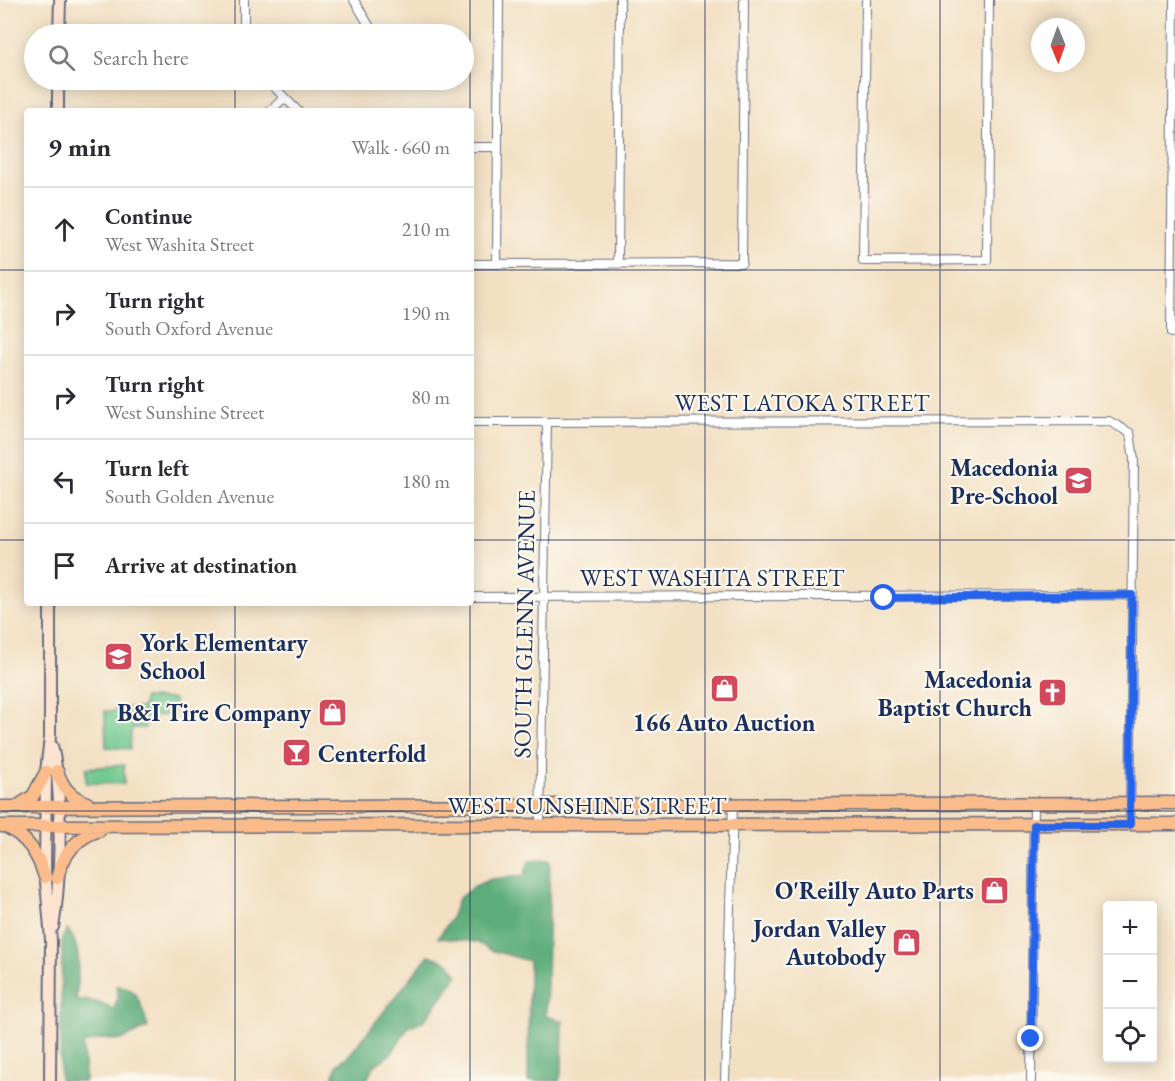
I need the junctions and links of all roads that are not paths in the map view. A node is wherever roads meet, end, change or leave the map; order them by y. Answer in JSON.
{"nodes":[{"id":1,"x":60,"y":0,"type":"edge"},
{"id":2,"x":244,"y":0,"type":"edge"},
{"id":3,"x":354,"y":0,"type":"edge"},
{"id":4,"x":499,"y":0,"type":"edge"},
{"id":5,"x":620,"y":0,"type":"edge"},
{"id":6,"x":744,"y":0,"type":"edge"},
{"id":7,"x":866,"y":0,"type":"edge"},
{"id":8,"x":989,"y":0,"type":"edge"},
{"id":9,"x":1174,"y":0,"type":"edge"},
{"id":10,"x":59,"y":24,"type":"edge"},
{"id":11,"x":244,"y":24,"type":"edge"},
{"id":12,"x":368,"y":24,"type":"edge"},
{"id":13,"x":58,"y":90,"type":"edge"},
{"id":14,"x":276,"y":90,"type":"edge"},
{"id":15,"x":284,"y":98,"type":"junction"},
{"id":16,"x":58,"y":108,"type":"edge"},
{"id":17,"x":273,"y":108,"type":"edge"},
{"id":18,"x":295,"y":108,"type":"edge"},
{"id":19,"x":474,"y":147,"type":"edge"},
{"id":20,"x":498,"y":147,"type":"junction"},
{"id":21,"x":474,"y":264,"type":"edge"},
{"id":22,"x":497,"y":264,"type":"junction"},
{"id":23,"x":618,"y":264,"type":"junction"},
{"id":24,"x":1171,"y":333,"type":"dead end"},
{"id":25,"x":474,"y":422,"type":"edge"},
{"id":26,"x":547,"y":422,"type":"junction"},
{"id":27,"x":1132,"y":595,"type":"junction"},
{"id":28,"x":544,"y":596,"type":"junction"},
{"id":29,"x":474,"y":597,"type":"edge"},
{"id":30,"x":50,"y":606,"type":"edge"},
{"id":31,"x":52,"y":771,"type":"junction"},
{"id":32,"x":1034,"y":803,"type":"junction"},
{"id":33,"x":1130,"y":803,"type":"junction"},
{"id":34,"x":1175,"y":803,"type":"edge"},
{"id":35,"x":541,"y":804,"type":"junction"},
{"id":36,"x":733,"y":804,"type":"junction"},
{"id":37,"x":51,"y":806,"type":"junction"},
{"id":38,"x":97,"y":806,"type":"junction"},
{"id":39,"x":0,"y":807,"type":"edge"},
{"id":40,"x":14,"y":807,"type":"junction"},
{"id":41,"x":1175,"y":824,"type":"edge"},
{"id":42,"x":732,"y":825,"type":"junction"},
{"id":43,"x":1034,"y":825,"type":"junction"},
{"id":44,"x":1130,"y":825,"type":"junction"},
{"id":45,"x":2,"y":826,"type":"edge"},
{"id":46,"x":540,"y":826,"type":"junction"},
{"id":47,"x":51,"y":827,"type":"junction"},
{"id":48,"x":111,"y":827,"type":"junction"},
{"id":49,"x":51,"y":877,"type":"junction"},
{"id":50,"x":50,"y":1081,"type":"edge"},
{"id":51,"x":726,"y":1081,"type":"edge"},
{"id":52,"x":1031,"y":1081,"type":"edge"}],
"edges":[{"from":1,"to":10,"type":"main road"},
{"from":2,"to":11,"type":"street"},
{"from":3,"to":12,"type":"street"},
{"from":4,"to":20,"type":"street"},
{"from":5,"to":23,"type":"street"},
{"from":6,"to":23,"type":"street"},
{"from":7,"to":8,"type":"street"},
{"from":9,"to":24,"type":"street"},
{"from":13,"to":16,"type":"main road"},
{"from":14,"to":15,"type":"street"},
{"from":15,"to":17,"type":"street"},
{"from":15,"to":18,"type":"street"},
{"from":19,"to":20,"type":"street"},
{"from":20,"to":22,"type":"street"},
{"from":21,"to":22,"type":"street"},
{"from":22,"to":23,"type":"street"},
{"from":25,"to":26,"type":"street","name":"WEST LATOKA STREET"},
{"from":26,"to":27,"type":"street","name":"WEST LATOKA STREET"},
{"from":26,"to":28,"type":"street","name":"SOUTH GLENN AVENUE"},
{"from":27,"to":28,"type":"street","name":"WEST WASHITA STREET"},
{"from":27,"to":33,"type":"street"},
{"from":28,"to":29,"type":"street","name":"WEST WASHITA STREET"},
{"from":28,"to":35,"type":"street","name":"SOUTH GLENN AVENUE"},
{"from":30,"to":31,"type":"main road"},
{"from":31,"to":37,"type":"main road"},
{"from":31,"to":38,"type":"main road"},
{"from":31,"to":40,"type":"main road"},
{"from":32,"to":33,"type":"main road","name":"WEST SUNSHINE STREET"},
{"from":32,"to":36,"type":"main road","name":"WEST SUNSHINE STREET"},
{"from":32,"to":43,"type":"street"},
{"from":33,"to":34,"type":"main road","name":"WEST SUNSHINE STREET"},
{"from":33,"to":44,"type":"street"},
{"from":35,"to":36,"type":"main road","name":"WEST SUNSHINE STREET"},
{"from":35,"to":38,"type":"main road","name":"WEST SUNSHINE STREET"},
{"from":35,"to":46,"type":"street","name":"SOUTH GLENN AVENUE"},
{"from":36,"to":42,"type":"street"},
{"from":37,"to":38,"type":"main road","name":"WEST SUNSHINE STREET"},
{"from":37,"to":40,"type":"main road","name":"WEST SUNSHINE STREET"},
{"from":37,"to":47,"type":"main road"},
{"from":39,"to":40,"type":"main road","name":"WEST SUNSHINE STREET"},
{"from":41,"to":44,"type":"main road","name":"WEST SUNSHINE STREET"},
{"from":42,"to":43,"type":"main road","name":"WEST SUNSHINE STREET"},
{"from":42,"to":46,"type":"main road","name":"WEST SUNSHINE STREET"},
{"from":42,"to":51,"type":"street"},
{"from":43,"to":44,"type":"main road","name":"WEST SUNSHINE STREET"},
{"from":43,"to":52,"type":"street"},
{"from":45,"to":47,"type":"main road","name":"WEST SUNSHINE STREET"},
{"from":45,"to":49,"type":"main road"},
{"from":46,"to":48,"type":"main road","name":"WEST SUNSHINE STREET"},
{"from":47,"to":48,"type":"main road","name":"WEST SUNSHINE STREET"},
{"from":47,"to":49,"type":"main road"},
{"from":48,"to":49,"type":"main road"},
{"from":49,"to":50,"type":"main road"}]}
